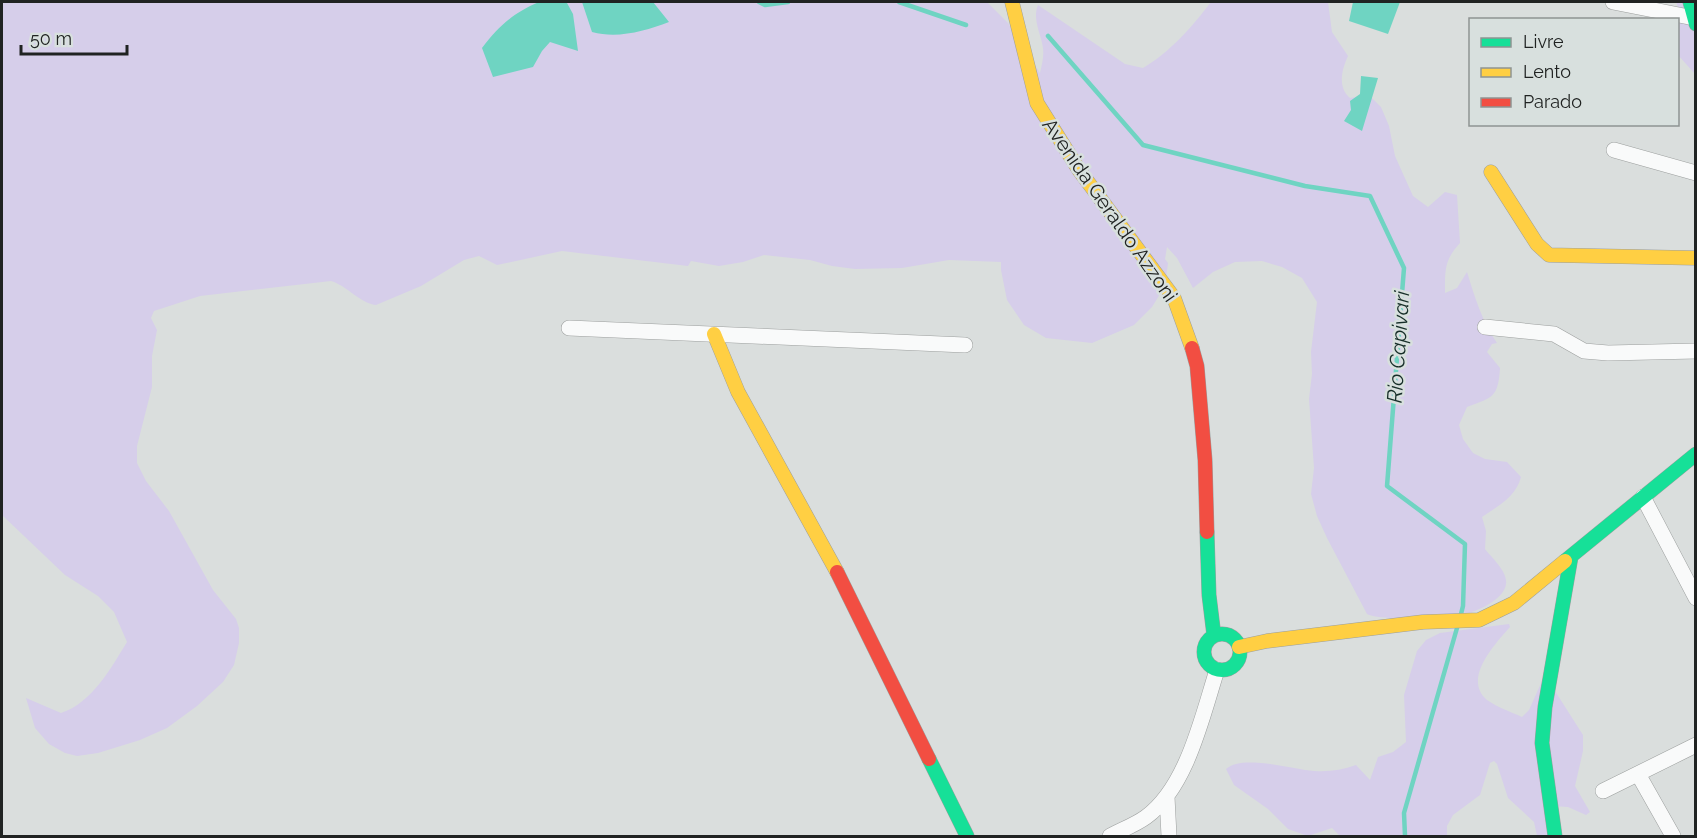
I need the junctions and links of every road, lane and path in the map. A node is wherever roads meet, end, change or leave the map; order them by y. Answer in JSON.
{"nodes":[{"id":1,"x":1012,"y":2,"type":"edge"},
{"id":2,"x":1613,"y":2,"type":"edge"},
{"id":3,"x":1690,"y":2,"type":"edge"},
{"id":4,"x":1695,"y":21,"type":"edge"},
{"id":5,"x":1614,"y":150,"type":"dead end"},
{"id":6,"x":1491,"y":172,"type":"dead end"},
{"id":7,"x":1695,"y":173,"type":"edge"},
{"id":8,"x":1695,"y":258,"type":"edge"},
{"id":9,"x":1485,"y":327,"type":"dead end"},
{"id":10,"x":569,"y":328,"type":"dead end"},
{"id":11,"x":714,"y":334,"type":"junction"},
{"id":12,"x":965,"y":345,"type":"dead end"},
{"id":13,"x":1695,"y":351,"type":"edge"},
{"id":14,"x":1695,"y":454,"type":"edge"},
{"id":15,"x":1643,"y":497,"type":"junction"},
{"id":16,"x":1571,"y":557,"type":"junction"},
{"id":17,"x":1695,"y":598,"type":"edge"},
{"id":18,"x":1214,"y":636,"type":"junction"},
{"id":19,"x":1239,"y":647,"type":"junction"},
{"id":20,"x":1217,"y":670,"type":"junction"},
{"id":21,"x":1695,"y":745,"type":"edge"},
{"id":22,"x":1638,"y":774,"type":"junction"},
{"id":23,"x":1603,"y":791,"type":"dead end"},
{"id":24,"x":1167,"y":798,"type":"junction"},
{"id":25,"x":967,"y":837,"type":"edge"},
{"id":26,"x":1110,"y":837,"type":"edge"},
{"id":27,"x":1169,"y":837,"type":"edge"},
{"id":28,"x":1555,"y":837,"type":"edge"},
{"id":29,"x":1673,"y":837,"type":"edge"}],
"edges":[{"from":1,"to":18,"type":"street","name":"Avenida Geraldo Azzoni"},
{"from":2,"to":4,"type":"street"},
{"from":3,"to":4,"type":"street"},
{"from":5,"to":7,"type":"street"},
{"from":6,"to":8,"type":"street"},
{"from":9,"to":13,"type":"street"},
{"from":10,"to":11,"type":"street"},
{"from":11,"to":12,"type":"street"},
{"from":11,"to":25,"type":"street"},
{"from":14,"to":15,"type":"street"},
{"from":15,"to":16,"type":"street"},
{"from":15,"to":17,"type":"street"},
{"from":16,"to":19,"type":"street"},
{"from":16,"to":28,"type":"street"},
{"from":18,"to":19,"type":"street"},
{"from":18,"to":20,"type":"street"},
{"from":19,"to":20,"type":"street"},
{"from":20,"to":24,"type":"street"},
{"from":21,"to":22,"type":"street"},
{"from":22,"to":23,"type":"street"},
{"from":22,"to":29,"type":"street"},
{"from":24,"to":26,"type":"street"},
{"from":24,"to":27,"type":"street"}]}
